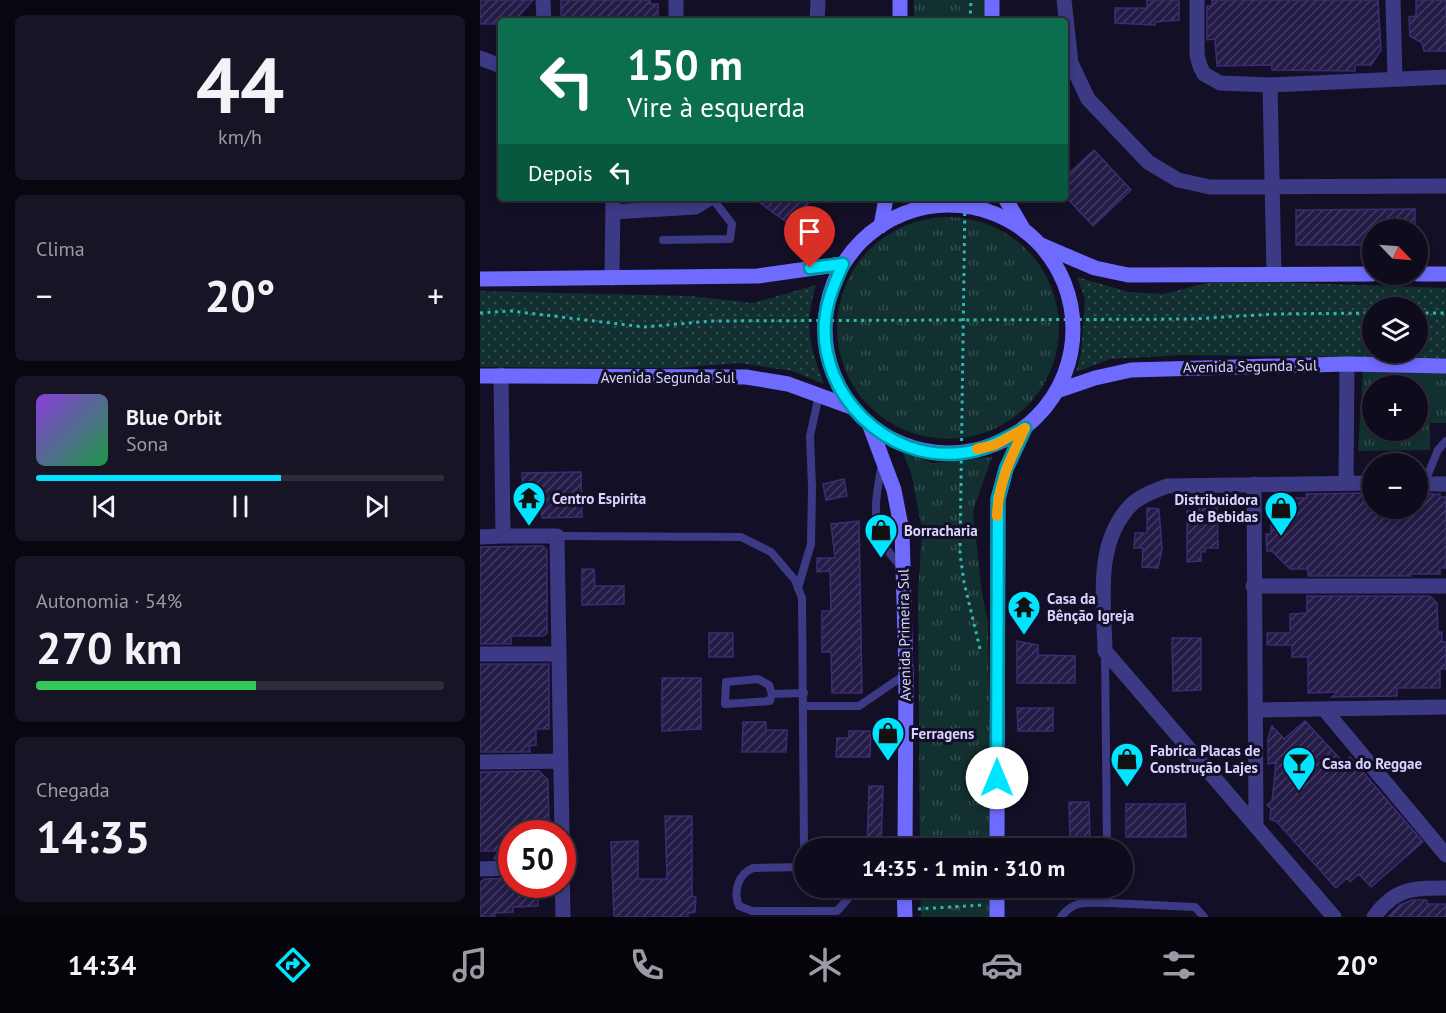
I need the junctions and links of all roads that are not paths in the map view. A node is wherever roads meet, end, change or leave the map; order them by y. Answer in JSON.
{"nodes":[{"id":1,"x":543,"y":0,"type":"edge"},
{"id":2,"x":676,"y":0,"type":"edge"},
{"id":3,"x":818,"y":0,"type":"edge"},
{"id":4,"x":900,"y":0,"type":"edge"},
{"id":5,"x":992,"y":0,"type":"edge"},
{"id":6,"x":1064,"y":0,"type":"edge"},
{"id":7,"x":1197,"y":0,"type":"edge"},
{"id":8,"x":1393,"y":0,"type":"edge"},
{"id":9,"x":544,"y":18,"type":"edge"},
{"id":10,"x":676,"y":18,"type":"edge"},
{"id":11,"x":817,"y":18,"type":"edge"},
{"id":12,"x":900,"y":18,"type":"edge"},
{"id":13,"x":992,"y":18,"type":"edge"},
{"id":14,"x":1066,"y":18,"type":"edge"},
{"id":15,"x":1068,"y":36,"type":"edge"},
{"id":16,"x":480,"y":58,"type":"edge"},
{"id":17,"x":498,"y":65,"type":"edge"},
{"id":18,"x":1446,"y":77,"type":"edge"},
{"id":19,"x":1395,"y":79,"type":"junction"},
{"id":20,"x":1270,"y":85,"type":"junction"},
{"id":21,"x":1446,"y":186,"type":"edge"},
{"id":22,"x":1271,"y":187,"type":"junction"},
{"id":23,"x":706,"y":201,"type":"edge"},
{"id":24,"x":713,"y":201,"type":"edge"},
{"id":25,"x":885,"y":201,"type":"edge"},
{"id":26,"x":1007,"y":201,"type":"edge"},
{"id":27,"x":965,"y":202,"type":"edge"},
{"id":28,"x":613,"y":205,"type":"edge"},
{"id":29,"x":881,"y":225,"type":"junction"},
{"id":30,"x":1024,"y":229,"type":"junction"},
{"id":31,"x":663,"y":240,"type":"dead end"},
{"id":32,"x":1041,"y":245,"type":"junction"},
{"id":33,"x":843,"y":264,"type":"junction"},
{"id":34,"x":1274,"y":274,"type":"junction"},
{"id":35,"x":1362,"y":274,"type":"edge"},
{"id":36,"x":1428,"y":274,"type":"edge"},
{"id":37,"x":1446,"y":274,"type":"edge"},
{"id":38,"x":612,"y":278,"type":"junction"},
{"id":39,"x":480,"y":279,"type":"edge"},
{"id":40,"x":1347,"y":364,"type":"junction"},
{"id":41,"x":1446,"y":366,"type":"edge"},
{"id":42,"x":480,"y":375,"type":"edge"},
{"id":43,"x":501,"y":375,"type":"junction"},
{"id":44,"x":1057,"y":391,"type":"junction"},
{"id":45,"x":819,"y":395,"type":"junction"},
{"id":46,"x":851,"y":407,"type":"junction"},
{"id":47,"x":870,"y":426,"type":"junction"},
{"id":48,"x":1025,"y":428,"type":"junction"},
{"id":49,"x":1446,"y":441,"type":"edge"},
{"id":50,"x":882,"y":460,"type":"junction"},
{"id":51,"x":1428,"y":470,"type":"edge"},
{"id":52,"x":1346,"y":483,"type":"junction"},
{"id":53,"x":1362,"y":483,"type":"edge"},
{"id":54,"x":1254,"y":484,"type":"junction"},
{"id":55,"x":1428,"y":484,"type":"edge"},
{"id":56,"x":1446,"y":484,"type":"edge"},
{"id":57,"x":503,"y":536,"type":"junction"},
{"id":58,"x":557,"y":536,"type":"junction"},
{"id":59,"x":480,"y":537,"type":"edge"},
{"id":60,"x":903,"y":568,"type":"junction"},
{"id":61,"x":1253,"y":586,"type":"junction"},
{"id":62,"x":1446,"y":586,"type":"edge"},
{"id":63,"x":798,"y":588,"type":"junction"},
{"id":64,"x":1105,"y":651,"type":"junction"},
{"id":65,"x":480,"y":654,"type":"edge"},
{"id":66,"x":559,"y":654,"type":"junction"},
{"id":67,"x":906,"y":674,"type":"junction"},
{"id":68,"x":804,"y":693,"type":"junction"},
{"id":69,"x":772,"y":694,"type":"junction"},
{"id":70,"x":805,"y":706,"type":"junction"},
{"id":71,"x":1446,"y":706,"type":"edge"},
{"id":72,"x":1324,"y":709,"type":"junction"},
{"id":73,"x":1256,"y":710,"type":"junction"},
{"id":74,"x":561,"y":761,"type":"junction"},
{"id":75,"x":480,"y":762,"type":"edge"},
{"id":76,"x":562,"y":820,"type":"edge"},
{"id":77,"x":1256,"y":825,"type":"junction"},
{"id":78,"x":804,"y":838,"type":"edge"},
{"id":79,"x":904,"y":838,"type":"edge"},
{"id":80,"x":997,"y":838,"type":"edge"},
{"id":81,"x":1107,"y":838,"type":"edge"},
{"id":82,"x":1446,"y":855,"type":"edge"},
{"id":83,"x":794,"y":867,"type":"edge"},
{"id":84,"x":498,"y":868,"type":"edge"},
{"id":85,"x":480,"y":869,"type":"edge"},
{"id":86,"x":1446,"y":888,"type":"edge"},
{"id":87,"x":563,"y":898,"type":"edge"},
{"id":88,"x":847,"y":898,"type":"edge"},
{"id":89,"x":904,"y":898,"type":"edge"},
{"id":90,"x":1108,"y":898,"type":"edge"},
{"id":91,"x":1108,"y":903,"type":"junction"},
{"id":92,"x":904,"y":914,"type":"edge"},
{"id":93,"x":563,"y":917,"type":"edge"},
{"id":94,"x":1061,"y":917,"type":"edge"},
{"id":95,"x":1204,"y":917,"type":"edge"},
{"id":96,"x":1334,"y":917,"type":"edge"},
{"id":97,"x":1374,"y":917,"type":"edge"}],
"edges":[{"from":1,"to":9,"type":"street"},
{"from":2,"to":10,"type":"street"},
{"from":3,"to":11,"type":"street"},
{"from":4,"to":12,"type":"main road"},
{"from":5,"to":13,"type":"main road"},
{"from":6,"to":14,"type":"street"},
{"from":7,"to":20,"type":"street"},
{"from":8,"to":19,"type":"street"},
{"from":15,"to":22,"type":"street"},
{"from":16,"to":17,"type":"street"},
{"from":18,"to":19,"type":"street"},
{"from":19,"to":20,"type":"street"},
{"from":20,"to":22,"type":"street"},
{"from":21,"to":22,"type":"street"},
{"from":22,"to":34,"type":"street"},
{"from":23,"to":28,"type":"street"},
{"from":24,"to":31,"type":"lane"},
{"from":25,"to":29,"type":"main road"},
{"from":26,"to":30,"type":"main road"},
{"from":27,"to":29,"type":"main road"},
{"from":27,"to":30,"type":"main road"},
{"from":28,"to":38,"type":"street"},
{"from":29,"to":33,"type":"main road"},
{"from":30,"to":32,"type":"main road"},
{"from":32,"to":34,"type":"main road"},
{"from":32,"to":44,"type":"main road"},
{"from":33,"to":38,"type":"main road"},
{"from":33,"to":46,"type":"main road"},
{"from":34,"to":35,"type":"main road"},
{"from":36,"to":37,"type":"main road"},
{"from":38,"to":39,"type":"main road"},
{"from":40,"to":41,"type":"main road","name":"Avenida Segunda Sul"},
{"from":40,"to":44,"type":"main road","name":"Avenida Segunda Sul"},
{"from":40,"to":52,"type":"street"},
{"from":42,"to":43,"type":"main road","name":"Avenida Segunda Sul"},
{"from":43,"to":45,"type":"main road","name":"Avenida Segunda Sul"},
{"from":43,"to":57,"type":"street"},
{"from":44,"to":48,"type":"main road"},
{"from":45,"to":46,"type":"main road","name":"Avenida Segunda Sul"},
{"from":45,"to":63,"type":"lane"},
{"from":46,"to":47,"type":"main road"},
{"from":47,"to":48,"type":"main road"},
{"from":47,"to":50,"type":"main road","name":"Avenida Primeira Sul"},
{"from":48,"to":80,"type":"main road"},
{"from":49,"to":51,"type":"lane"},
{"from":50,"to":60,"type":"main road","name":"Avenida Primeira Sul"},
{"from":50,"to":60,"type":"lane"},
{"from":52,"to":53,"type":"street"},
{"from":52,"to":54,"type":"street"},
{"from":54,"to":61,"type":"street"},
{"from":54,"to":64,"type":"street"},
{"from":55,"to":56,"type":"street"},
{"from":57,"to":58,"type":"street"},
{"from":57,"to":59,"type":"street"},
{"from":58,"to":63,"type":"lane"},
{"from":58,"to":66,"type":"street"},
{"from":60,"to":67,"type":"main road","name":"Avenida Primeira Sul"},
{"from":61,"to":62,"type":"street"},
{"from":61,"to":73,"type":"street"},
{"from":63,"to":68,"type":"lane"},
{"from":64,"to":77,"type":"street"},
{"from":64,"to":81,"type":"lane"},
{"from":65,"to":66,"type":"street"},
{"from":66,"to":74,"type":"street"},
{"from":67,"to":70,"type":"lane"},
{"from":67,"to":79,"type":"main road","name":"Avenida Primeira Sul"},
{"from":68,"to":69,"type":"lane"},
{"from":68,"to":70,"type":"lane"},
{"from":69,"to":69,"type":"lane"},
{"from":70,"to":78,"type":"lane"},
{"from":71,"to":72,"type":"street"},
{"from":72,"to":73,"type":"street"},
{"from":72,"to":82,"type":"street"},
{"from":73,"to":77,"type":"street"},
{"from":74,"to":75,"type":"street"},
{"from":74,"to":76,"type":"street"},
{"from":77,"to":96,"type":"street"},
{"from":83,"to":88,"type":"lane"},
{"from":84,"to":85,"type":"street"},
{"from":86,"to":97,"type":"street"},
{"from":87,"to":93,"type":"street"},
{"from":89,"to":92,"type":"main road"},
{"from":90,"to":91,"type":"lane"},
{"from":91,"to":94,"type":"lane"},
{"from":91,"to":95,"type":"lane"}]}
